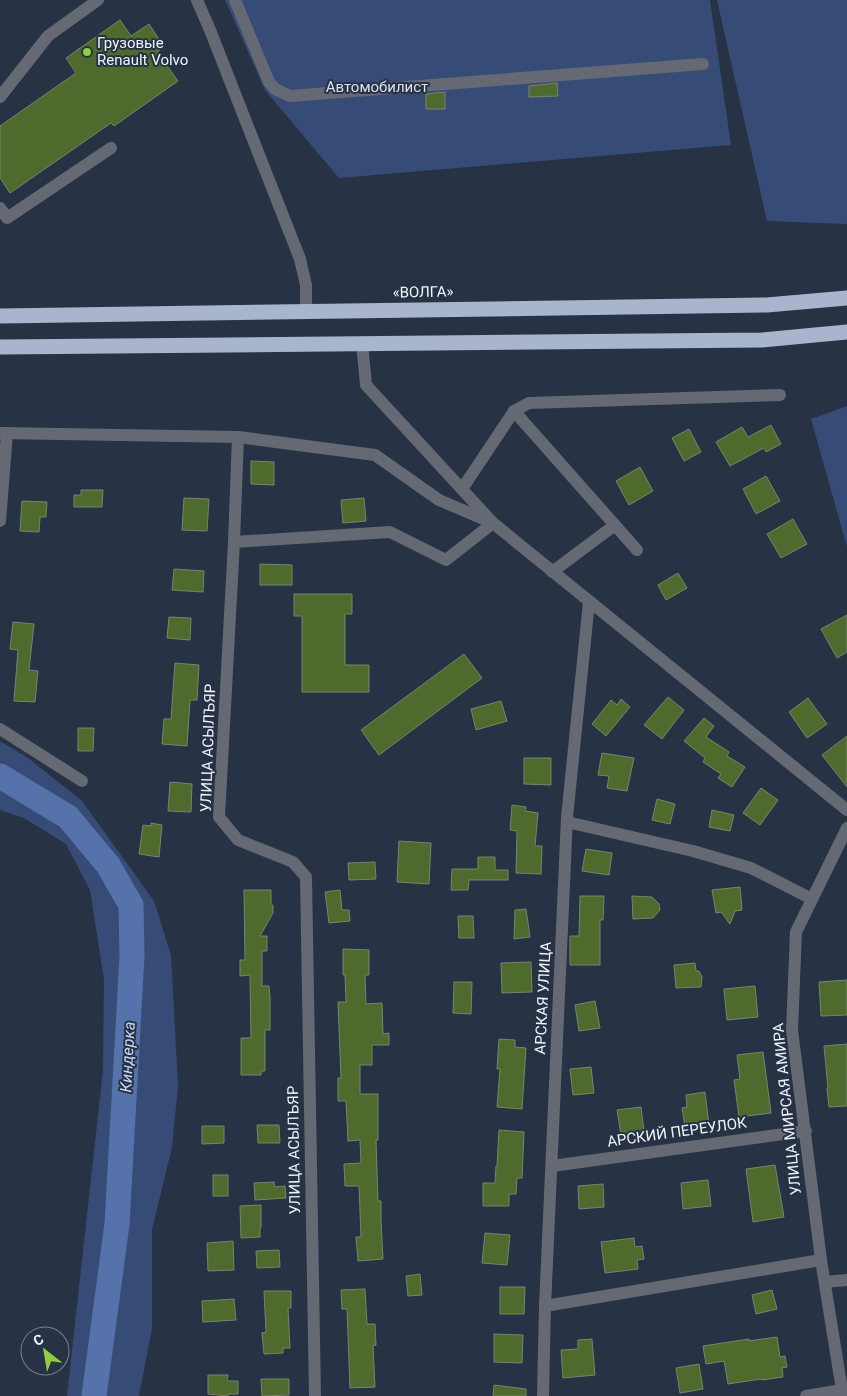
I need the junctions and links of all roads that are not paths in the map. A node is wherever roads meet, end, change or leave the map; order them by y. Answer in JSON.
{"nodes":[{"id":1,"x":98,"y":0,"type":"edge"},
{"id":2,"x":197,"y":0,"type":"edge"},
{"id":3,"x":235,"y":0,"type":"edge"},
{"id":4,"x":703,"y":64,"type":"dead end"},
{"id":5,"x":0,"y":97,"type":"edge"},
{"id":6,"x":112,"y":148,"type":"dead end"},
{"id":7,"x":0,"y":208,"type":"edge"},
{"id":8,"x":847,"y":298,"type":"edge"},
{"id":9,"x":306,"y":311,"type":"junction"},
{"id":10,"x":0,"y":316,"type":"edge"},
{"id":11,"x":847,"y":332,"type":"edge"},
{"id":12,"x":362,"y":344,"type":"junction"},
{"id":13,"x":0,"y":347,"type":"edge"},
{"id":14,"x":780,"y":395,"type":"dead end"},
{"id":15,"x":514,"y":411,"type":"junction"},
{"id":16,"x":4,"y":433,"type":"edge"},
{"id":17,"x":238,"y":437,"type":"junction"},
{"id":18,"x":462,"y":489,"type":"junction"},
{"id":19,"x":0,"y":521,"type":"edge"},
{"id":20,"x":493,"y":523,"type":"junction"},
{"id":21,"x":615,"y":525,"type":"junction"},
{"id":22,"x":234,"y":542,"type":"junction"},
{"id":23,"x":637,"y":550,"type":"dead end"},
{"id":24,"x":552,"y":572,"type":"junction"},
{"id":25,"x":589,"y":602,"type":"junction"},
{"id":26,"x":0,"y":729,"type":"edge"},
{"id":27,"x":82,"y":781,"type":"dead end"},
{"id":28,"x":847,"y":810,"type":"edge"},
{"id":29,"x":567,"y":822,"type":"junction"},
{"id":30,"x":847,"y":828,"type":"edge"},
{"id":31,"x":812,"y":899,"type":"junction"},
{"id":32,"x":806,"y":1132,"type":"junction"},
{"id":33,"x":552,"y":1166,"type":"junction"},
{"id":34,"x":821,"y":1260,"type":"junction"},
{"id":35,"x":847,"y":1280,"type":"edge"},
{"id":36,"x":825,"y":1282,"type":"junction"},
{"id":37,"x":545,"y":1306,"type":"junction"},
{"id":38,"x":843,"y":1393,"type":"edge"},
{"id":39,"x":315,"y":1396,"type":"edge"},
{"id":40,"x":543,"y":1396,"type":"edge"},
{"id":41,"x":806,"y":1396,"type":"edge"}],
"edges":[{"from":1,"to":5,"type":"street"},
{"from":2,"to":9,"type":"street"},
{"from":3,"to":4,"type":"street"},
{"from":6,"to":7,"type":"street"},
{"from":8,"to":9,"type":"highway","name":"«ВОЛГА»"},
{"from":9,"to":10,"type":"highway","name":"«ВОЛГА»"},
{"from":11,"to":12,"type":"highway"},
{"from":12,"to":13,"type":"highway"},
{"from":12,"to":18,"type":"street"},
{"from":14,"to":15,"type":"street"},
{"from":15,"to":18,"type":"street"},
{"from":15,"to":21,"type":"street"},
{"from":16,"to":17,"type":"street"},
{"from":16,"to":19,"type":"street"},
{"from":17,"to":20,"type":"street"},
{"from":17,"to":22,"type":"street","name":"УЛИЦА АСЫЛЪЯР"},
{"from":18,"to":20,"type":"street"},
{"from":20,"to":22,"type":"street"},
{"from":20,"to":24,"type":"street"},
{"from":21,"to":23,"type":"street"},
{"from":21,"to":24,"type":"street"},
{"from":22,"to":39,"type":"street","name":"УЛИЦА АСЫЛЪЯР"},
{"from":24,"to":25,"type":"street"},
{"from":25,"to":28,"type":"street"},
{"from":25,"to":29,"type":"street","name":"АРСКАЯ УЛИЦА"},
{"from":26,"to":27,"type":"street"},
{"from":29,"to":31,"type":"street"},
{"from":29,"to":33,"type":"street","name":"АРСКАЯ УЛИЦА"},
{"from":30,"to":31,"type":"street","name":"УЛИЦА МИРСАЯ АМИРА"},
{"from":31,"to":32,"type":"street","name":"УЛИЦА МИРСАЯ АМИРА"},
{"from":32,"to":33,"type":"street","name":"АРСКИЙ ПЕРЕУЛОК"},
{"from":32,"to":34,"type":"street","name":"УЛИЦА МИРСАЯ АМИРА"},
{"from":33,"to":37,"type":"street","name":"АРСКАЯ УЛИЦА"},
{"from":34,"to":36,"type":"street","name":"УЛИЦА МИРСАЯ АМИРА"},
{"from":34,"to":37,"type":"street"},
{"from":35,"to":36,"type":"street"},
{"from":36,"to":38,"type":"street","name":"УЛИЦА МИРСАЯ АМИРА"},
{"from":37,"to":40,"type":"street","name":"АРСКАЯ УЛИЦА"},
{"from":38,"to":41,"type":"street"}]}
